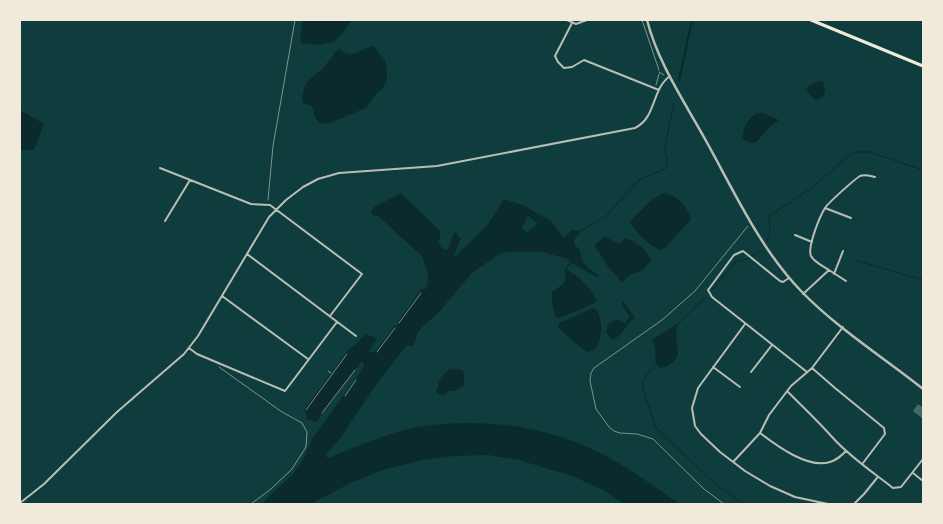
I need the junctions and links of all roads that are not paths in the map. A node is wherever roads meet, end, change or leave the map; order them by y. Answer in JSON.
{"nodes":[{"id":1,"x":567,"y":20,"type":"edge"},
{"id":2,"x":587,"y":20,"type":"edge"},
{"id":3,"x":647,"y":20,"type":"edge"},
{"id":4,"x":811,"y":20,"type":"edge"},
{"id":5,"x":572,"y":23,"type":"junction"},
{"id":6,"x":922,"y":66,"type":"edge"},
{"id":7,"x":670,"y":76,"type":"junction"},
{"id":8,"x":659,"y":90,"type":"junction"},
{"id":9,"x":160,"y":168,"type":"dead end"},
{"id":10,"x":875,"y":177,"type":"dead end"},
{"id":11,"x":190,"y":180,"type":"junction"},
{"id":12,"x":825,"y":208,"type":"junction"},
{"id":13,"x":276,"y":209,"type":"junction"},
{"id":14,"x":851,"y":218,"type":"dead end"},
{"id":15,"x":165,"y":222,"type":"dead end"},
{"id":16,"x":795,"y":236,"type":"dead end"},
{"id":17,"x":812,"y":242,"type":"junction"},
{"id":18,"x":843,"y":252,"type":"dead end"},
{"id":19,"x":247,"y":254,"type":"junction"},
{"id":20,"x":829,"y":270,"type":"junction"},
{"id":21,"x":834,"y":274,"type":"junction"},
{"id":22,"x":789,"y":278,"type":"junction"},
{"id":23,"x":846,"y":281,"type":"dead end"},
{"id":24,"x":803,"y":294,"type":"junction"},
{"id":25,"x":222,"y":296,"type":"junction"},
{"id":26,"x":330,"y":316,"type":"junction"},
{"id":27,"x":337,"y":322,"type":"junction"},
{"id":28,"x":745,"y":324,"type":"junction"},
{"id":29,"x":843,"y":327,"type":"junction"},
{"id":30,"x":356,"y":336,"type":"dead end"},
{"id":31,"x":772,"y":345,"type":"junction"},
{"id":32,"x":189,"y":348,"type":"junction"},
{"id":33,"x":308,"y":359,"type":"junction"},
{"id":34,"x":713,"y":367,"type":"junction"},
{"id":35,"x":812,"y":368,"type":"junction"},
{"id":36,"x":751,"y":372,"type":"dead end"},
{"id":37,"x":806,"y":372,"type":"junction"},
{"id":38,"x":740,"y":387,"type":"dead end"},
{"id":39,"x":923,"y":389,"type":"edge"},
{"id":40,"x":787,"y":391,"type":"junction"},
{"id":41,"x":760,"y":433,"type":"junction"},
{"id":42,"x":846,"y":450,"type":"junction"},
{"id":43,"x":923,"y":459,"type":"edge"},
{"id":44,"x":734,"y":461,"type":"junction"},
{"id":45,"x":863,"y":463,"type":"junction"},
{"id":46,"x":912,"y":473,"type":"junction"},
{"id":47,"x":877,"y":477,"type":"junction"},
{"id":48,"x":923,"y":481,"type":"edge"},
{"id":49,"x":22,"y":502,"type":"edge"},
{"id":50,"x":28,"y":504,"type":"edge"},
{"id":51,"x":828,"y":504,"type":"edge"},
{"id":52,"x":854,"y":504,"type":"edge"}],
"edges":[{"from":1,"to":5,"type":"street"},
{"from":2,"to":5,"type":"street"},
{"from":3,"to":7,"type":"street"},
{"from":4,"to":6,"type":"main road"},
{"from":5,"to":8,"type":"street"},
{"from":7,"to":8,"type":"street"},
{"from":7,"to":22,"type":"street"},
{"from":8,"to":13,"type":"street"},
{"from":9,"to":11,"type":"street"},
{"from":10,"to":12,"type":"street"},
{"from":11,"to":13,"type":"street"},
{"from":11,"to":15,"type":"street"},
{"from":12,"to":14,"type":"street"},
{"from":12,"to":17,"type":"street"},
{"from":13,"to":19,"type":"street"},
{"from":13,"to":26,"type":"street"},
{"from":16,"to":17,"type":"street"},
{"from":17,"to":20,"type":"street"},
{"from":18,"to":21,"type":"street"},
{"from":19,"to":25,"type":"street"},
{"from":19,"to":26,"type":"street"},
{"from":20,"to":21,"type":"street"},
{"from":20,"to":24,"type":"street"},
{"from":21,"to":23,"type":"street"},
{"from":22,"to":24,"type":"street"},
{"from":22,"to":28,"type":"street"},
{"from":24,"to":29,"type":"street"},
{"from":25,"to":32,"type":"street"},
{"from":25,"to":33,"type":"street"},
{"from":26,"to":27,"type":"street"},
{"from":27,"to":30,"type":"street"},
{"from":27,"to":33,"type":"street"},
{"from":28,"to":31,"type":"street"},
{"from":28,"to":34,"type":"street"},
{"from":29,"to":35,"type":"street"},
{"from":29,"to":39,"type":"street"},
{"from":31,"to":36,"type":"street"},
{"from":31,"to":37,"type":"street"},
{"from":32,"to":33,"type":"street"},
{"from":32,"to":49,"type":"street"},
{"from":34,"to":38,"type":"street"},
{"from":34,"to":44,"type":"street"},
{"from":35,"to":37,"type":"street"},
{"from":35,"to":45,"type":"street"},
{"from":37,"to":40,"type":"street"},
{"from":40,"to":41,"type":"street"},
{"from":40,"to":42,"type":"street"},
{"from":41,"to":42,"type":"street"},
{"from":41,"to":44,"type":"street"},
{"from":42,"to":45,"type":"street"},
{"from":43,"to":46,"type":"street"},
{"from":44,"to":51,"type":"street"},
{"from":45,"to":47,"type":"street"},
{"from":46,"to":47,"type":"street"},
{"from":46,"to":48,"type":"street"},
{"from":47,"to":52,"type":"street"},
{"from":49,"to":50,"type":"street"}]}
